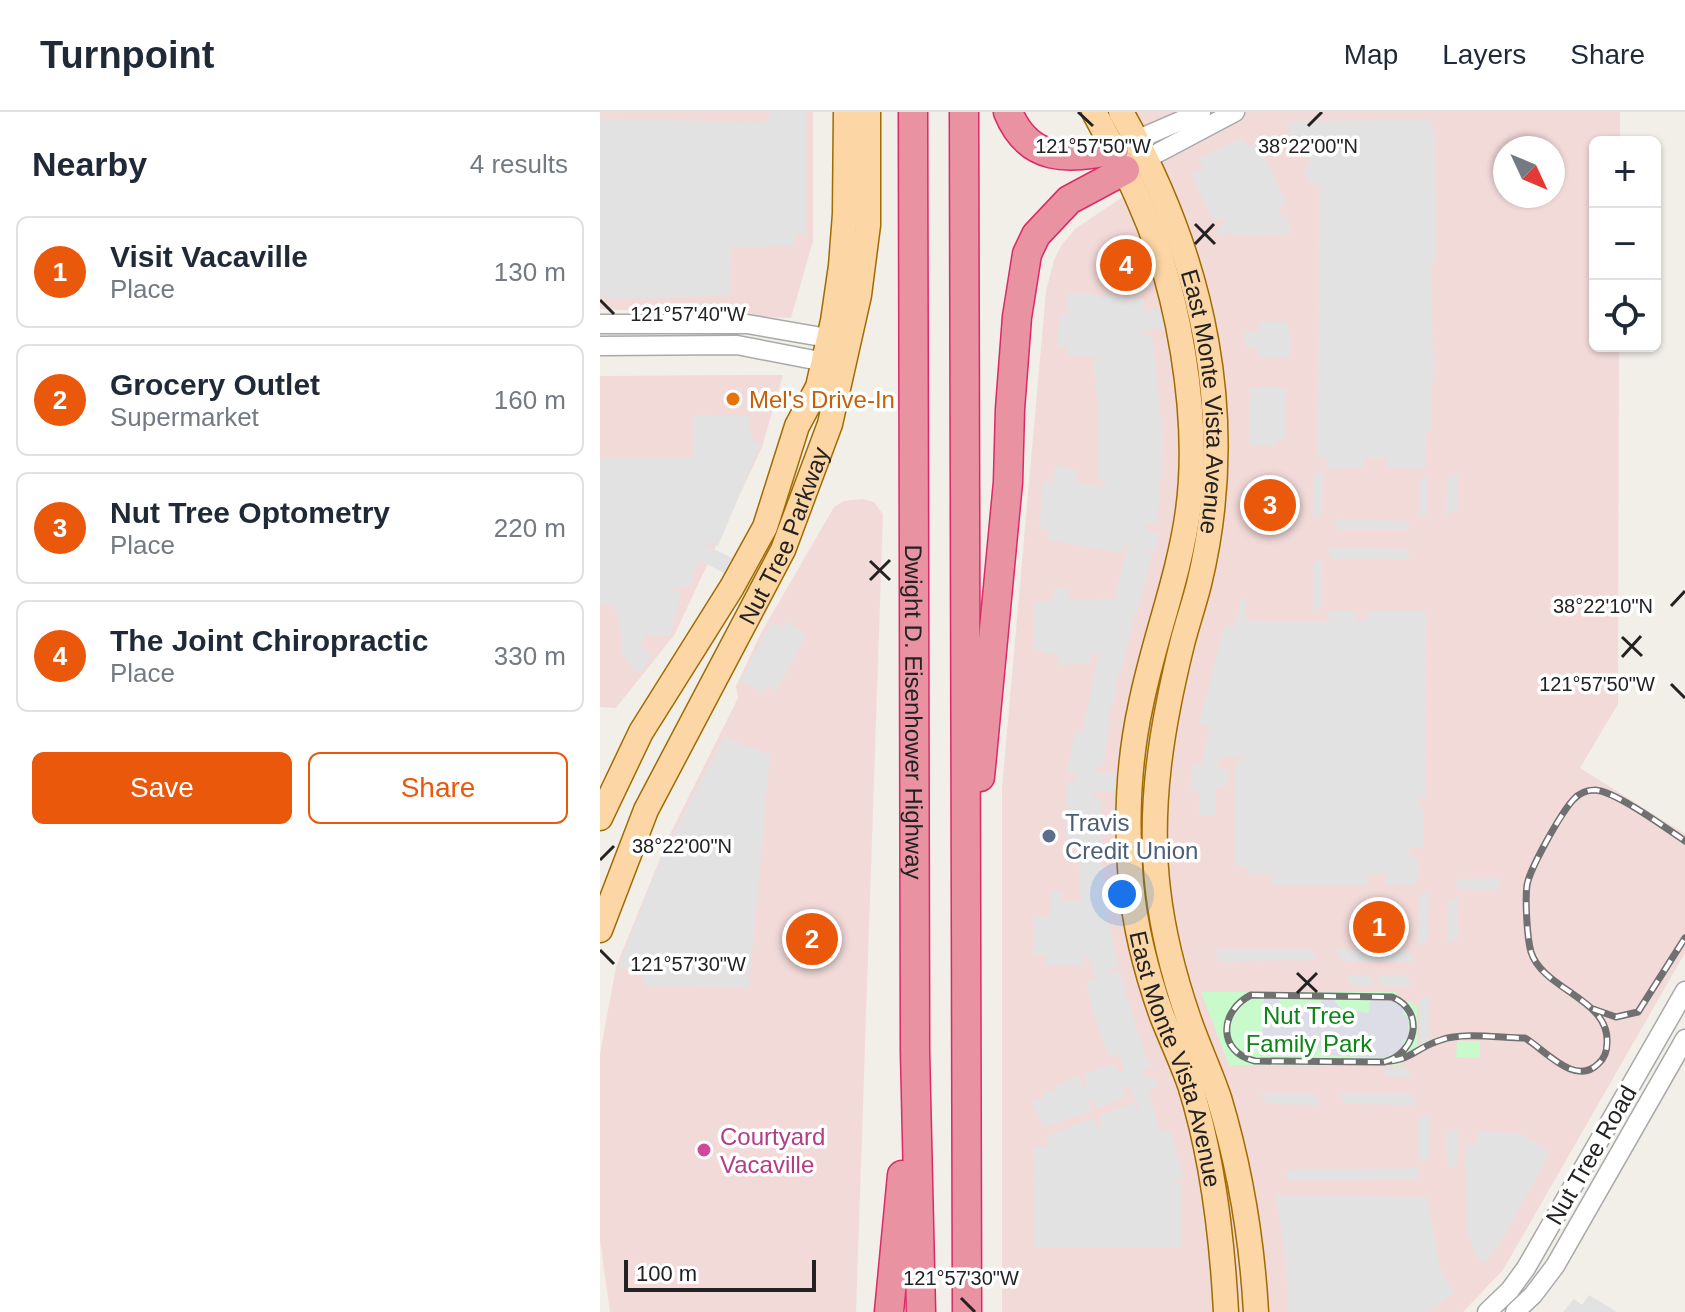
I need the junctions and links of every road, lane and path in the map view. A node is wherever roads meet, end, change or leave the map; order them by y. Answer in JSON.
{"nodes":[{"id":1,"x":846,"y":112,"type":"edge"},
{"id":2,"x":868,"y":112,"type":"edge"},
{"id":3,"x":913,"y":112,"type":"edge"},
{"id":4,"x":964,"y":112,"type":"edge"},
{"id":5,"x":1008,"y":112,"type":"edge"},
{"id":6,"x":1094,"y":112,"type":"edge"},
{"id":7,"x":1121,"y":112,"type":"edge"},
{"id":8,"x":1201,"y":112,"type":"edge"},
{"id":9,"x":1235,"y":112,"type":"edge"},
{"id":10,"x":1131,"y":155,"type":"junction"},
{"id":11,"x":600,"y":324,"type":"edge"},
{"id":12,"x":600,"y":346,"type":"edge"},
{"id":13,"x":837,"y":352,"type":"junction"},
{"id":14,"x":1190,"y":432,"type":"junction"},
{"id":15,"x":1208,"y":538,"type":"junction"},
{"id":16,"x":1181,"y":546,"type":"junction"},
{"id":17,"x":1173,"y":682,"type":"junction"},
{"id":18,"x":600,"y":818,"type":"edge"},
{"id":19,"x":967,"y":861,"type":"junction"},
{"id":20,"x":600,"y":930,"type":"edge"},
{"id":21,"x":1685,"y":991,"type":"edge"},
{"id":22,"x":1685,"y":1039,"type":"edge"},
{"id":23,"x":915,"y":1051,"type":"junction"},
{"id":24,"x":889,"y":1312,"type":"edge"},
{"id":25,"x":921,"y":1312,"type":"edge"},
{"id":26,"x":967,"y":1312,"type":"edge"},
{"id":27,"x":1226,"y":1312,"type":"edge"},
{"id":28,"x":1256,"y":1312,"type":"edge"},
{"id":29,"x":1487,"y":1312,"type":"edge"},
{"id":30,"x":1515,"y":1312,"type":"edge"}],
"edges":[{"from":1,"to":13,"type":"main road","name":"Nut Tree Parkway"},
{"from":2,"to":13,"type":"main road","name":"Nut Tree Parkway"},
{"from":3,"to":23,"type":"highway","name":"Dwight D. Eisenhower Highway"},
{"from":4,"to":19,"type":"highway"},
{"from":5,"to":10,"type":"highway"},
{"from":6,"to":10,"type":"main road","name":"East Monte Vista Avenue"},
{"from":7,"to":10,"type":"main road","name":"East Monte Vista Avenue"},
{"from":8,"to":10,"type":"street"},
{"from":9,"to":10,"type":"street"},
{"from":10,"to":14,"type":"main road","name":"East Monte Vista Avenue"},
{"from":10,"to":15,"type":"main road","name":"East Monte Vista Avenue"},
{"from":10,"to":19,"type":"highway"},
{"from":11,"to":13,"type":"street"},
{"from":12,"to":13,"type":"street"},
{"from":13,"to":18,"type":"main road","name":"Nut Tree Parkway"},
{"from":13,"to":20,"type":"main road","name":"Nut Tree Parkway"},
{"from":14,"to":15,"type":"main road"},
{"from":14,"to":16,"type":"main road","name":"East Monte Vista Avenue"},
{"from":15,"to":17,"type":"main road","name":"East Monte Vista Avenue"},
{"from":16,"to":17,"type":"main road"},
{"from":16,"to":27,"type":"main road","name":"East Monte Vista Avenue"},
{"from":17,"to":28,"type":"main road","name":"East Monte Vista Avenue"},
{"from":19,"to":26,"type":"highway"},
{"from":21,"to":29,"type":"street","name":"Nut Tree Road"},
{"from":22,"to":30,"type":"street","name":"Nut Tree Road"},
{"from":23,"to":24,"type":"highway"},
{"from":23,"to":25,"type":"highway","name":"Dwight D. Eisenhower Highway"}]}
